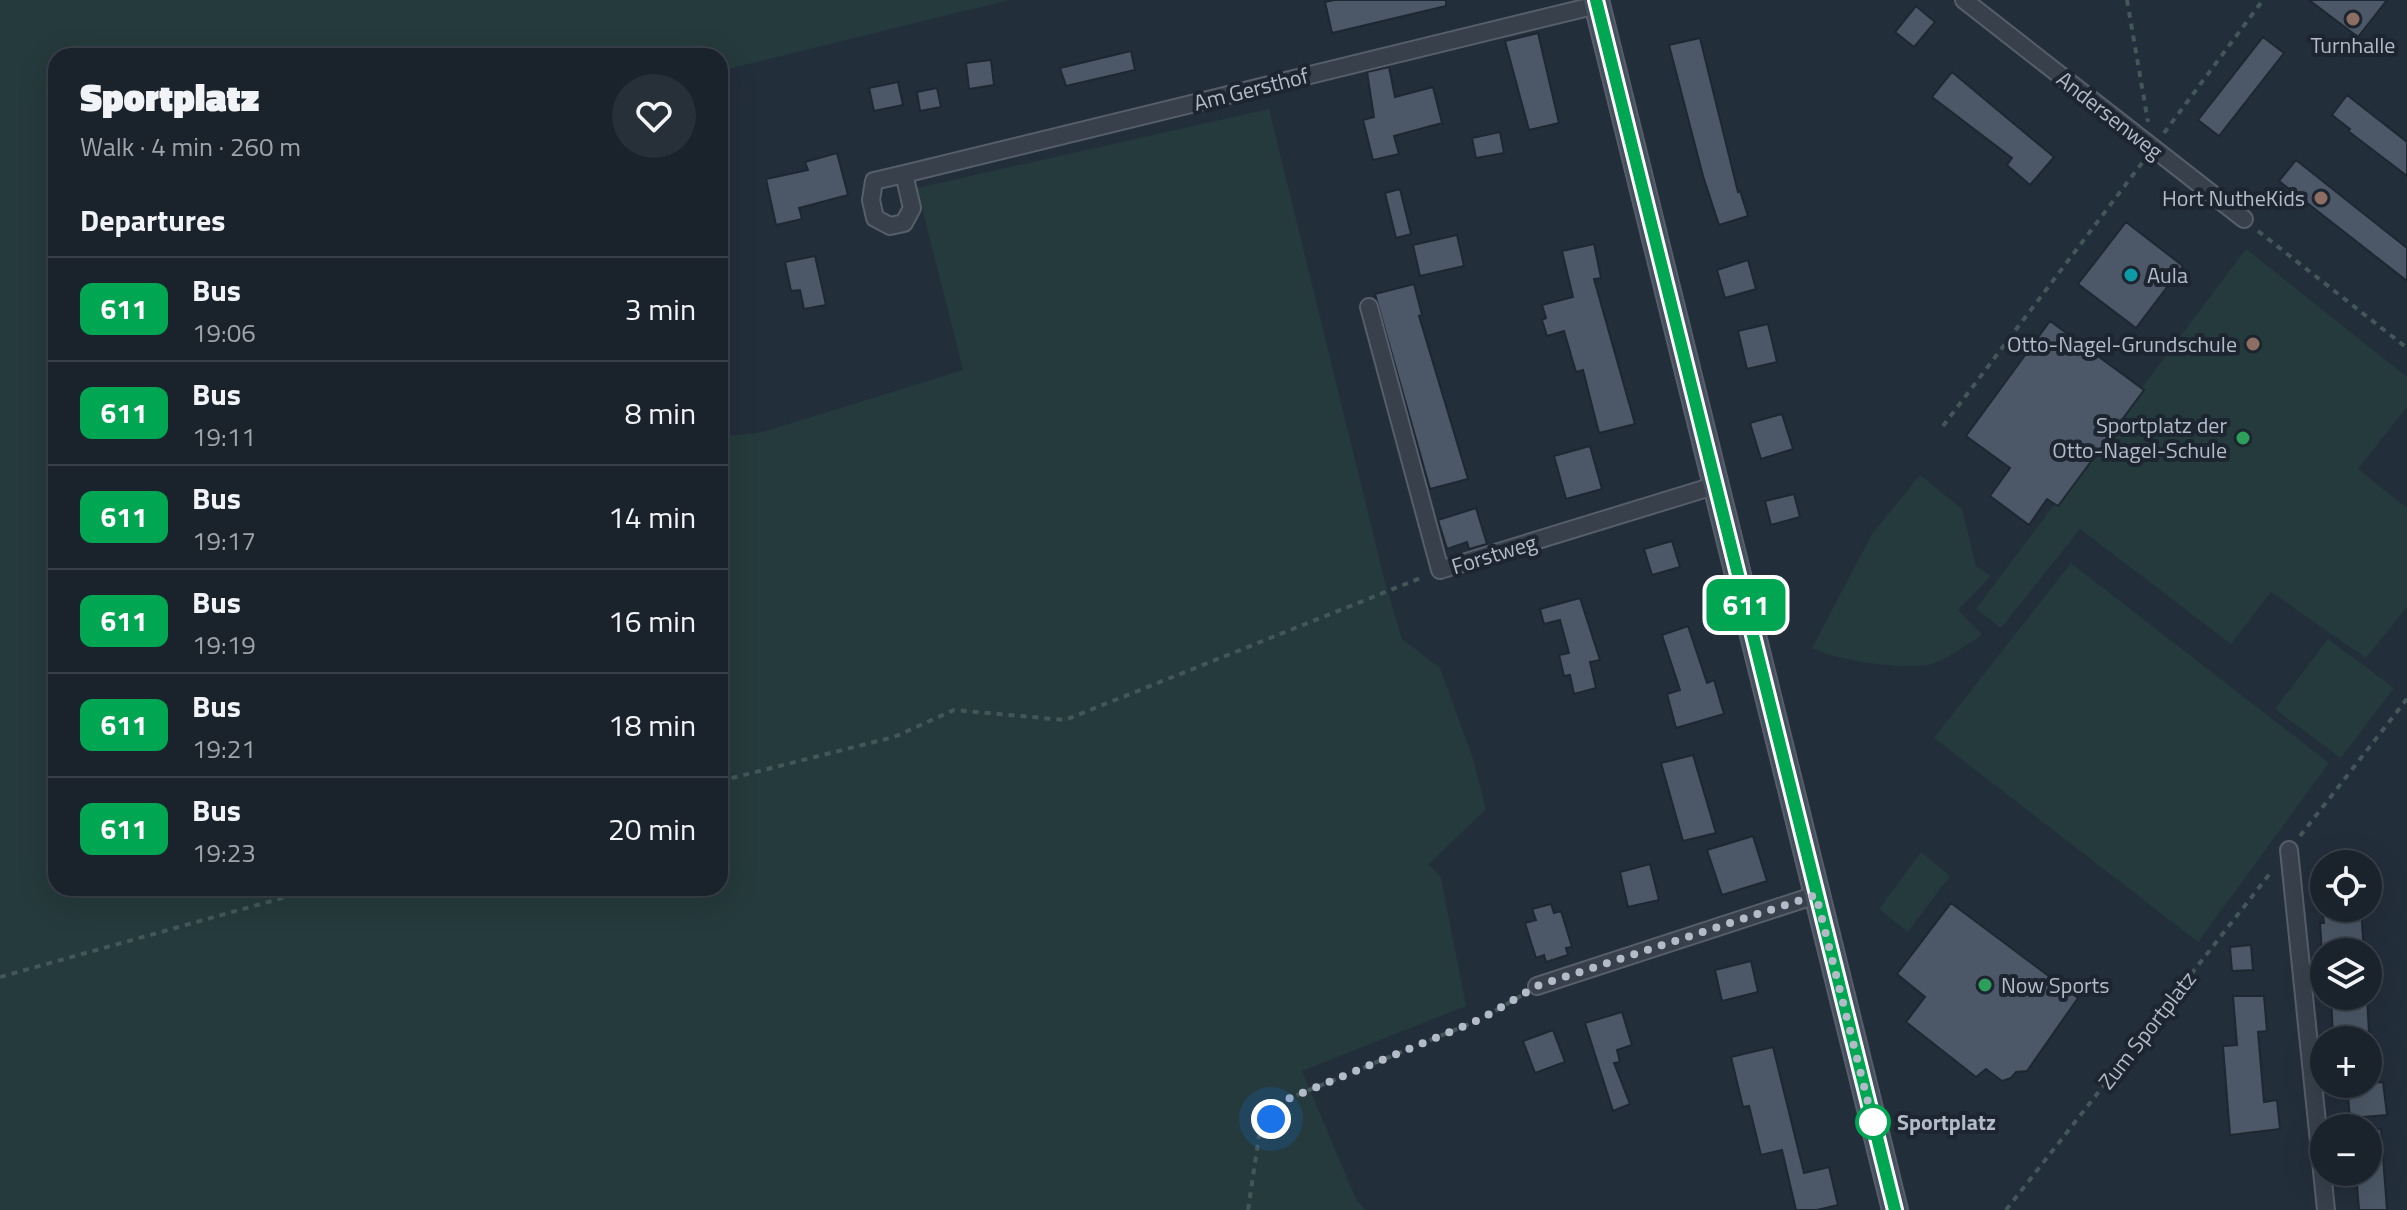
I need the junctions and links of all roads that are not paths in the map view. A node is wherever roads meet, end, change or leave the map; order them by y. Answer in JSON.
{"nodes":[{"id":1,"x":1964,"y":0,"type":"edge"},
{"id":2,"x":1597,"y":2,"type":"edge"},
{"id":3,"x":904,"y":174,"type":"dead end"},
{"id":4,"x":2244,"y":219,"type":"road end"},
{"id":5,"x":1369,"y":307,"type":"dead end"},
{"id":6,"x":1717,"y":485,"type":"junction"},
{"id":7,"x":2289,"y":850,"type":"road end"},
{"id":8,"x":1816,"y":895,"type":"junction"},
{"id":9,"x":1537,"y":986,"type":"road end"},
{"id":10,"x":1895,"y":1210,"type":"edge"},
{"id":11,"x":2326,"y":1210,"type":"edge"}],
"edges":[{"from":1,"to":4,"type":"street","name":"Andersenweg"},
{"from":2,"to":3,"type":"street","name":"Am Gersthof"},
{"from":2,"to":6,"type":"main road"},
{"from":5,"to":6,"type":"street","name":"Forstweg"},
{"from":6,"to":8,"type":"main road"},
{"from":7,"to":11,"type":"street"},
{"from":8,"to":9,"type":"street"},
{"from":8,"to":10,"type":"main road"}]}
